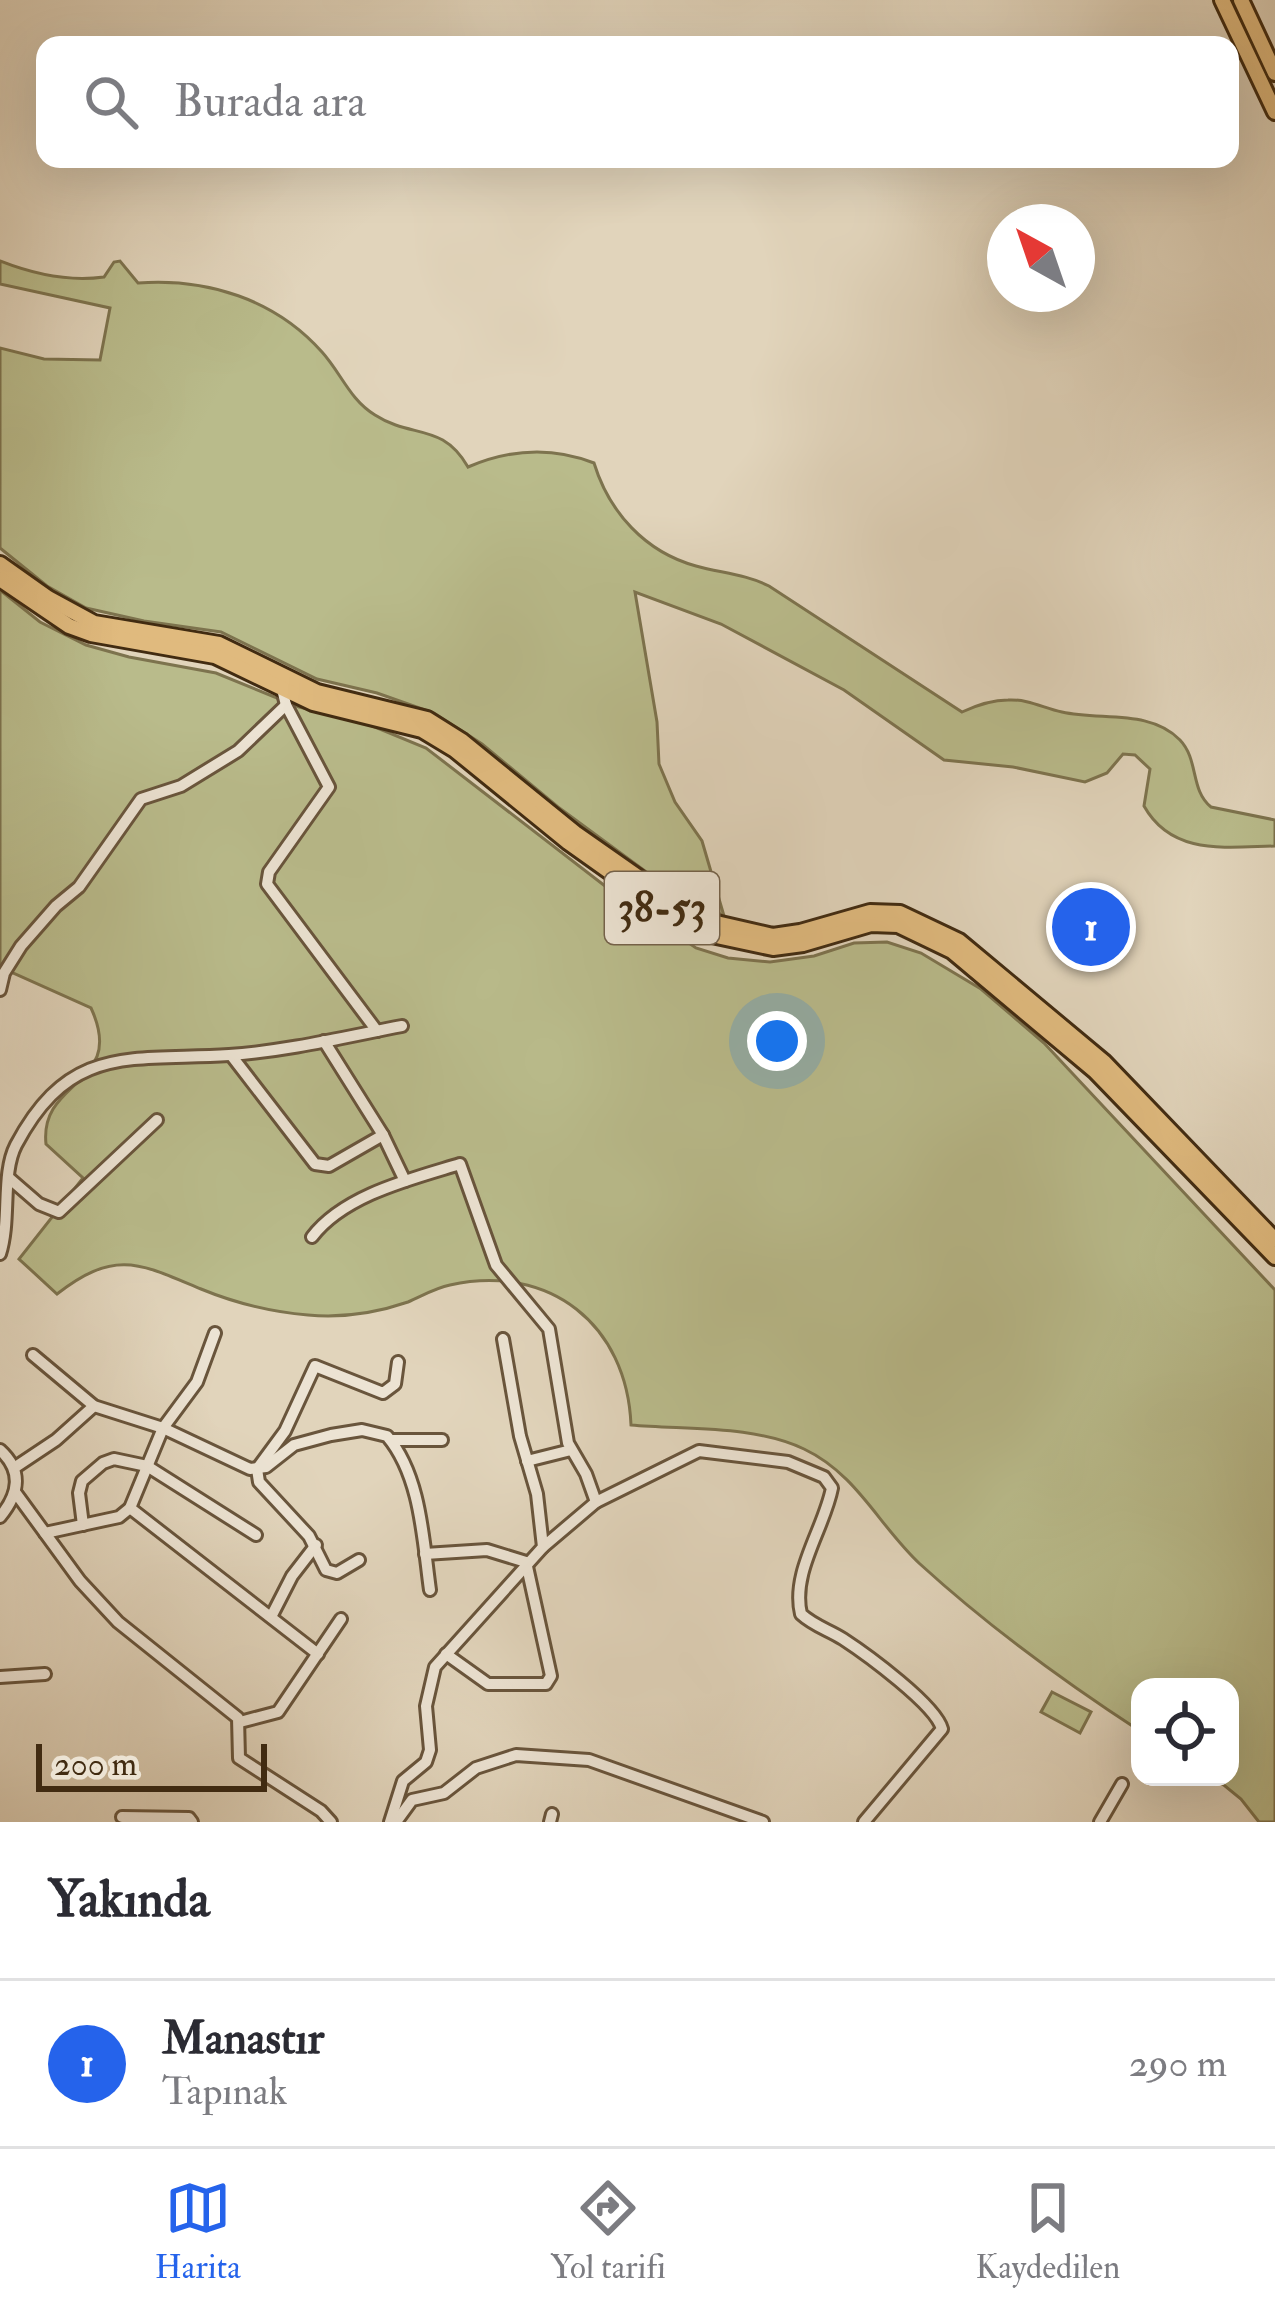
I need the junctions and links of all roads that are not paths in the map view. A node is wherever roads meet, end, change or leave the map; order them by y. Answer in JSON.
{"nodes":[{"id":1,"x":1222,"y":0,"type":"edge"},
{"id":2,"x":1240,"y":0,"type":"edge"},
{"id":3,"x":1275,"y":74,"type":"edge"},
{"id":4,"x":1275,"y":112,"type":"edge"},
{"id":5,"x":0,"y":564,"type":"edge"},
{"id":6,"x":0,"y":579,"type":"edge"},
{"id":7,"x":284,"y":697,"type":"junction"},
{"id":8,"x":0,"y":989,"type":"edge"},
{"id":9,"x":402,"y":1026,"type":"dead end"},
{"id":10,"x":377,"y":1031,"type":"junction"},
{"id":11,"x":324,"y":1041,"type":"junction"},
{"id":12,"x":231,"y":1054,"type":"junction"},
{"id":13,"x":157,"y":1120,"type":"dead end"},
{"id":14,"x":383,"y":1135,"type":"junction"},
{"id":15,"x":9,"y":1178,"type":"junction"},
{"id":16,"x":406,"y":1181,"type":"junction"},
{"id":17,"x":312,"y":1237,"type":"dead end"},
{"id":18,"x":1275,"y":1240,"type":"edge"},
{"id":19,"x":0,"y":1254,"type":"edge"},
{"id":20,"x":1275,"y":1257,"type":"edge"},
{"id":21,"x":214,"y":1333,"type":"dead end"},
{"id":22,"x":503,"y":1339,"type":"dead end"},
{"id":23,"x":33,"y":1355,"type":"dead end"},
{"id":24,"x":398,"y":1362,"type":"dead end"},
{"id":25,"x":94,"y":1406,"type":"junction"},
{"id":26,"x":163,"y":1428,"type":"junction"},
{"id":27,"x":391,"y":1440,"type":"junction"},
{"id":28,"x":442,"y":1440,"type":"dead end"},
{"id":29,"x":0,"y":1450,"type":"edge"},
{"id":30,"x":571,"y":1450,"type":"junction"},
{"id":31,"x":527,"y":1461,"type":"junction"},
{"id":32,"x":147,"y":1466,"type":"junction"},
{"id":33,"x":14,"y":1468,"type":"junction"},
{"id":34,"x":257,"y":1469,"type":"junction"},
{"id":35,"x":15,"y":1492,"type":"junction"},
{"id":36,"x":596,"y":1502,"type":"junction"},
{"id":37,"x":130,"y":1508,"type":"junction"},
{"id":38,"x":0,"y":1516,"type":"edge"},
{"id":39,"x":83,"y":1525,"type":"junction"},
{"id":40,"x":45,"y":1533,"type":"junction"},
{"id":41,"x":256,"y":1534,"type":"dead end"},
{"id":42,"x":316,"y":1546,"type":"junction"},
{"id":43,"x":543,"y":1547,"type":"junction"},
{"id":44,"x":425,"y":1554,"type":"junction"},
{"id":45,"x":358,"y":1561,"type":"dead end"},
{"id":46,"x":526,"y":1562,"type":"junction"},
{"id":47,"x":430,"y":1590,"type":"dead end"},
{"id":48,"x":271,"y":1617,"type":"junction"},
{"id":49,"x":341,"y":1619,"type":"dead end"},
{"id":50,"x":318,"y":1654,"type":"junction"},
{"id":51,"x":446,"y":1654,"type":"junction"},
{"id":52,"x":45,"y":1674,"type":"dead end"},
{"id":53,"x":0,"y":1677,"type":"edge"},
{"id":54,"x":240,"y":1722,"type":"junction"},
{"id":55,"x":1122,"y":1784,"type":"dead end"},
{"id":56,"x":122,"y":1817,"type":"dead end"},
{"id":57,"x":192,"y":1822,"type":"edge"},
{"id":58,"x":331,"y":1822,"type":"edge"},
{"id":59,"x":393,"y":1822,"type":"edge"},
{"id":60,"x":763,"y":1822,"type":"edge"},
{"id":61,"x":864,"y":1822,"type":"edge"},
{"id":62,"x":1100,"y":1822,"type":"edge"}],
"edges":[{"from":1,"to":4,"type":"main road"},
{"from":2,"to":3,"type":"main road"},
{"from":5,"to":18,"type":"main road","number":"38-53"},
{"from":6,"to":7,"type":"main road","number":"38-53"},
{"from":7,"to":8,"type":"street"},
{"from":7,"to":10,"type":"street"},
{"from":7,"to":20,"type":"main road","number":"38-53"},
{"from":9,"to":10,"type":"street"},
{"from":10,"to":11,"type":"street"},
{"from":11,"to":12,"type":"street"},
{"from":11,"to":14,"type":"street"},
{"from":12,"to":14,"type":"street"},
{"from":12,"to":15,"type":"street"},
{"from":13,"to":15,"type":"street"},
{"from":14,"to":16,"type":"street"},
{"from":15,"to":19,"type":"street"},
{"from":16,"to":17,"type":"street"},
{"from":16,"to":30,"type":"street"},
{"from":21,"to":26,"type":"street"},
{"from":22,"to":31,"type":"street"},
{"from":23,"to":25,"type":"street"},
{"from":24,"to":34,"type":"street"},
{"from":25,"to":26,"type":"street"},
{"from":25,"to":33,"type":"street"},
{"from":26,"to":32,"type":"street"},
{"from":26,"to":34,"type":"street"},
{"from":27,"to":28,"type":"street"},
{"from":27,"to":34,"type":"street"},
{"from":27,"to":44,"type":"street"},
{"from":29,"to":33,"type":"street"},
{"from":30,"to":31,"type":"street"},
{"from":30,"to":36,"type":"street"},
{"from":31,"to":43,"type":"street"},
{"from":32,"to":37,"type":"street"},
{"from":32,"to":39,"type":"street"},
{"from":32,"to":41,"type":"street"},
{"from":33,"to":35,"type":"street"},
{"from":34,"to":42,"type":"street"},
{"from":35,"to":38,"type":"street"},
{"from":35,"to":40,"type":"street"},
{"from":36,"to":43,"type":"street"},
{"from":36,"to":61,"type":"street"},
{"from":37,"to":39,"type":"street"},
{"from":37,"to":48,"type":"street"},
{"from":39,"to":40,"type":"street"},
{"from":40,"to":54,"type":"street"},
{"from":42,"to":45,"type":"street"},
{"from":42,"to":48,"type":"street"},
{"from":43,"to":46,"type":"street"},
{"from":44,"to":46,"type":"street"},
{"from":44,"to":47,"type":"street"},
{"from":46,"to":51,"type":"street"},
{"from":46,"to":51,"type":"street"},
{"from":48,"to":50,"type":"street"},
{"from":49,"to":50,"type":"street"},
{"from":50,"to":54,"type":"street"},
{"from":51,"to":59,"type":"street"},
{"from":52,"to":53,"type":"street"},
{"from":54,"to":58,"type":"street"},
{"from":55,"to":62,"type":"street"},
{"from":56,"to":57,"type":"street"},
{"from":59,"to":60,"type":"street"}]}
